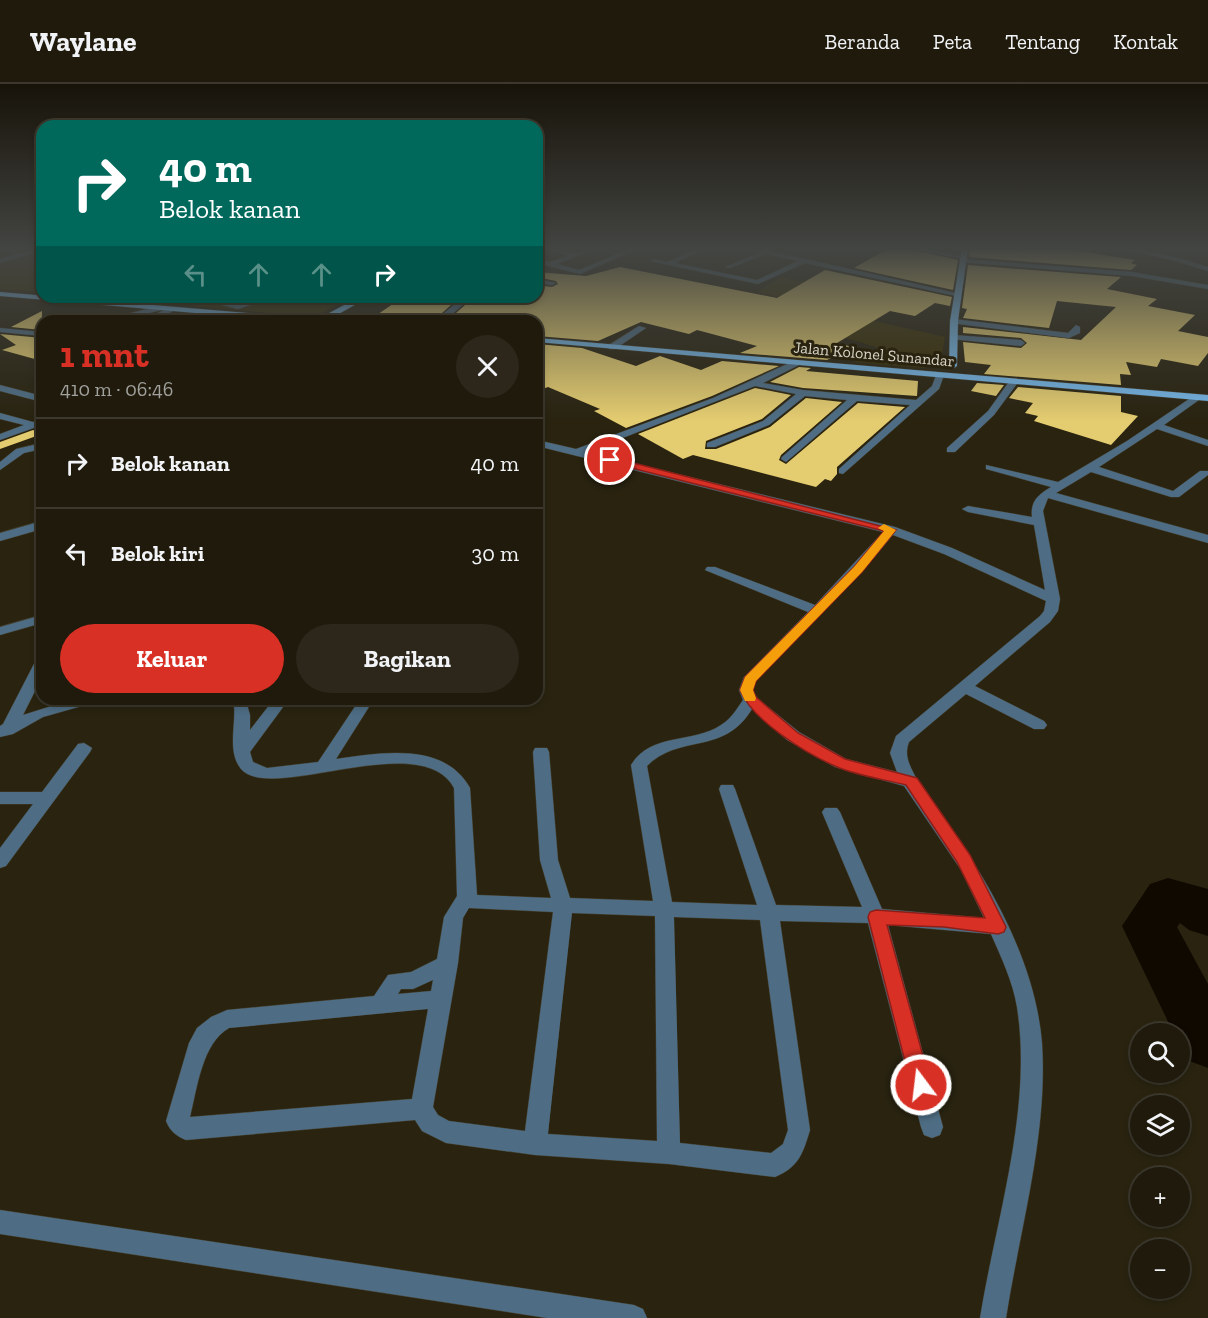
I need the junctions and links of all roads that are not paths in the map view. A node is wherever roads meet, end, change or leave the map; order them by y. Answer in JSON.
{"nodes":[{"id":1,"x":133,"y":306,"type":"edge"},
{"id":2,"x":232,"y":306,"type":"joint"},
{"id":3,"x":243,"y":306,"type":"edge"},
{"id":4,"x":354,"y":306,"type":"edge"},
{"id":5,"x":359,"y":306,"type":"edge"},
{"id":6,"x":955,"y":306,"type":"edge"},
{"id":7,"x":159,"y":308,"type":"junction"},
{"id":8,"x":172,"y":309,"type":"junction"},
{"id":9,"x":220,"y":313,"type":"junction"},
{"id":10,"x":129,"y":315,"type":"edge"},
{"id":11,"x":161,"y":315,"type":"edge"},
{"id":12,"x":246,"y":315,"type":"edge"},
{"id":13,"x":332,"y":315,"type":"edge"},
{"id":14,"x":345,"y":315,"type":"edge"},
{"id":15,"x":954,"y":321,"type":"junction"},
{"id":16,"x":1076,"y":327,"type":"dead end"},
{"id":17,"x":642,"y":328,"type":"dead end"},
{"id":18,"x":0,"y":330,"type":"edge"},
{"id":19,"x":36,"y":333,"type":"edge"},
{"id":20,"x":954,"y":337,"type":"junction"},
{"id":21,"x":543,"y":341,"type":"edge"},
{"id":22,"x":1022,"y":343,"type":"dead end"},
{"id":23,"x":612,"y":347,"type":"junction"},
{"id":24,"x":796,"y":363,"type":"junction"},
{"id":25,"x":953,"y":366,"type":"junction"},
{"id":26,"x":940,"y":375,"type":"junction"},
{"id":27,"x":974,"y":378,"type":"junction"},
{"id":28,"x":1014,"y":381,"type":"junction"},
{"id":29,"x":756,"y":384,"type":"junction"},
{"id":30,"x":0,"y":388,"type":"edge"},
{"id":31,"x":803,"y":393,"type":"junction"},
{"id":32,"x":36,"y":397,"type":"edge"},
{"id":33,"x":1203,"y":397,"type":"edge"},
{"id":34,"x":854,"y":398,"type":"junction"},
{"id":35,"x":916,"y":404,"type":"junction"},
{"id":36,"x":0,"y":416,"type":"edge"},
{"id":37,"x":36,"y":423,"type":"edge"},
{"id":38,"x":36,"y":424,"type":"edge"},
{"id":39,"x":1157,"y":426,"type":"junction"},
{"id":40,"x":0,"y":436,"type":"edge"},
{"id":41,"x":1208,"y":443,"type":"edge"},
{"id":42,"x":543,"y":444,"type":"edge"},
{"id":43,"x":711,"y":445,"type":"dead end"},
{"id":44,"x":36,"y":447,"type":"edge"},
{"id":45,"x":951,"y":450,"type":"dead end"},
{"id":46,"x":578,"y":452,"type":"junction"},
{"id":47,"x":786,"y":459,"type":"dead end"},
{"id":48,"x":0,"y":466,"type":"edge"},
{"id":49,"x":990,"y":467,"type":"dead end"},
{"id":50,"x":1088,"y":467,"type":"junction"},
{"id":51,"x":843,"y":471,"type":"dead end"},
{"id":52,"x":1204,"y":473,"type":"dead end"},
{"id":53,"x":1051,"y":489,"type":"junction"},
{"id":54,"x":968,"y":509,"type":"dead end"},
{"id":55,"x":1039,"y":522,"type":"junction"},
{"id":56,"x":36,"y":527,"type":"edge"},
{"id":57,"x":891,"y":530,"type":"junction"},
{"id":58,"x":0,"y":537,"type":"edge"},
{"id":59,"x":1208,"y":539,"type":"edge"},
{"id":60,"x":711,"y":570,"type":"dead end"},
{"id":61,"x":1053,"y":598,"type":"junction"},
{"id":62,"x":818,"y":611,"type":"junction"},
{"id":63,"x":36,"y":621,"type":"edge"},
{"id":64,"x":0,"y":631,"type":"edge"},
{"id":65,"x":36,"y":673,"type":"edge"},
{"id":66,"x":965,"y":687,"type":"junction"},
{"id":67,"x":750,"y":699,"type":"junction"},
{"id":68,"x":70,"y":705,"type":"edge"},
{"id":69,"x":241,"y":705,"type":"edge"},
{"id":70,"x":277,"y":705,"type":"edge"},
{"id":71,"x":363,"y":705,"type":"edge"},
{"id":72,"x":1039,"y":725,"type":"dead end"},
{"id":73,"x":4,"y":731,"type":"edge"},
{"id":74,"x":84,"y":748,"type":"dead end"},
{"id":75,"x":243,"y":750,"type":"junction"},
{"id":76,"x":541,"y":752,"type":"dead end"},
{"id":77,"x":322,"y":768,"type":"junction"},
{"id":78,"x":911,"y":782,"type":"junction"},
{"id":79,"x":727,"y":789,"type":"dead end"},
{"id":80,"x":0,"y":798,"type":"edge"},
{"id":81,"x":47,"y":798,"type":"junction"},
{"id":82,"x":831,"y":812,"type":"dead end"},
{"id":83,"x":0,"y":861,"type":"edge"},
{"id":84,"x":466,"y":897,"type":"junction"},
{"id":85,"x":563,"y":905,"type":"junction"},
{"id":86,"x":664,"y":909,"type":"junction"},
{"id":87,"x":769,"y":913,"type":"junction"},
{"id":88,"x":876,"y":917,"type":"junction"},
{"id":89,"x":998,"y":927,"type":"junction"},
{"id":90,"x":448,"y":963,"type":"junction"},
{"id":91,"x":441,"y":999,"type":"junction"},
{"id":92,"x":380,"y":1004,"type":"junction"},
{"id":93,"x":421,"y":1109,"type":"junction"},
{"id":94,"x":932,"y":1127,"type":"dead end"},
{"id":95,"x":535,"y":1144,"type":"junction"},
{"id":96,"x":669,"y":1154,"type":"junction"},
{"id":97,"x":0,"y":1222,"type":"edge"},
{"id":98,"x":634,"y":1318,"type":"edge"},
{"id":99,"x":993,"y":1318,"type":"edge"}],
"edges":[{"from":1,"to":7,"type":"main road"},
{"from":2,"to":3,"type":"street"},
{"from":2,"to":9,"type":"street"},
{"from":4,"to":13,"type":"main road"},
{"from":5,"to":14,"type":"main road"},
{"from":6,"to":15,"type":"main road"},
{"from":7,"to":8,"type":"main road"},
{"from":7,"to":10,"type":"street"},
{"from":8,"to":9,"type":"main road"},
{"from":8,"to":11,"type":"street"},
{"from":9,"to":12,"type":"main road"},
{"from":15,"to":16,"type":"street"},
{"from":15,"to":20,"type":"main road"},
{"from":17,"to":23,"type":"street"},
{"from":18,"to":19,"type":"street"},
{"from":20,"to":22,"type":"street"},
{"from":20,"to":25,"type":"main road"},
{"from":21,"to":23,"type":"main road","name":"Jalan Kolonel Sunandar"},
{"from":23,"to":24,"type":"main road","name":"Jalan Kolonel Sunandar"},
{"from":24,"to":26,"type":"main road","name":"Jalan Kolonel Sunandar"},
{"from":24,"to":29,"type":"street"},
{"from":25,"to":26,"type":"main road"},
{"from":25,"to":27,"type":"main road"},
{"from":26,"to":27,"type":"main road","name":"Jalan Kolonel Sunandar"},
{"from":26,"to":35,"type":"street"},
{"from":27,"to":28,"type":"main road","name":"Jalan Kolonel Sunandar"},
{"from":28,"to":33,"type":"main road","name":"Jalan Kolonel Sunandar"},
{"from":28,"to":45,"type":"street"},
{"from":29,"to":31,"type":"street"},
{"from":29,"to":46,"type":"street"},
{"from":30,"to":32,"type":"street"},
{"from":31,"to":34,"type":"street"},
{"from":31,"to":43,"type":"street"},
{"from":33,"to":39,"type":"street"},
{"from":34,"to":35,"type":"street"},
{"from":34,"to":47,"type":"street"},
{"from":35,"to":51,"type":"street"},
{"from":36,"to":37,"type":"street"},
{"from":38,"to":40,"type":"street"},
{"from":39,"to":41,"type":"street"},
{"from":39,"to":50,"type":"street"},
{"from":42,"to":46,"type":"street"},
{"from":44,"to":48,"type":"street"},
{"from":46,"to":57,"type":"street"},
{"from":49,"to":53,"type":"street"},
{"from":50,"to":52,"type":"street"},
{"from":50,"to":53,"type":"street"},
{"from":53,"to":55,"type":"street"},
{"from":53,"to":59,"type":"street"},
{"from":54,"to":55,"type":"street"},
{"from":55,"to":61,"type":"street"},
{"from":56,"to":58,"type":"street"},
{"from":57,"to":61,"type":"street"},
{"from":57,"to":62,"type":"street"},
{"from":60,"to":62,"type":"street"},
{"from":61,"to":66,"type":"street"},
{"from":62,"to":67,"type":"street"},
{"from":63,"to":64,"type":"street"},
{"from":65,"to":73,"type":"street"},
{"from":66,"to":72,"type":"street"},
{"from":66,"to":78,"type":"street"},
{"from":67,"to":78,"type":"street"},
{"from":67,"to":86,"type":"street"},
{"from":68,"to":73,"type":"street"},
{"from":69,"to":75,"type":"street"},
{"from":70,"to":75,"type":"street"},
{"from":71,"to":77,"type":"street"},
{"from":74,"to":81,"type":"street"},
{"from":75,"to":77,"type":"street"},
{"from":76,"to":85,"type":"street"},
{"from":77,"to":84,"type":"street"},
{"from":78,"to":89,"type":"street"},
{"from":79,"to":87,"type":"street"},
{"from":80,"to":81,"type":"street"},
{"from":81,"to":83,"type":"street"},
{"from":82,"to":88,"type":"street"},
{"from":84,"to":85,"type":"street"},
{"from":84,"to":90,"type":"street"},
{"from":85,"to":86,"type":"street"},
{"from":85,"to":95,"type":"street"},
{"from":86,"to":87,"type":"street"},
{"from":86,"to":96,"type":"street"},
{"from":87,"to":88,"type":"street"},
{"from":87,"to":96,"type":"street"},
{"from":88,"to":89,"type":"street"},
{"from":88,"to":94,"type":"street"},
{"from":89,"to":99,"type":"street"},
{"from":90,"to":91,"type":"street"},
{"from":90,"to":92,"type":"street"},
{"from":91,"to":92,"type":"street"},
{"from":91,"to":93,"type":"street"},
{"from":92,"to":93,"type":"street"},
{"from":93,"to":95,"type":"street"},
{"from":95,"to":96,"type":"street"},
{"from":97,"to":98,"type":"street"}]}
